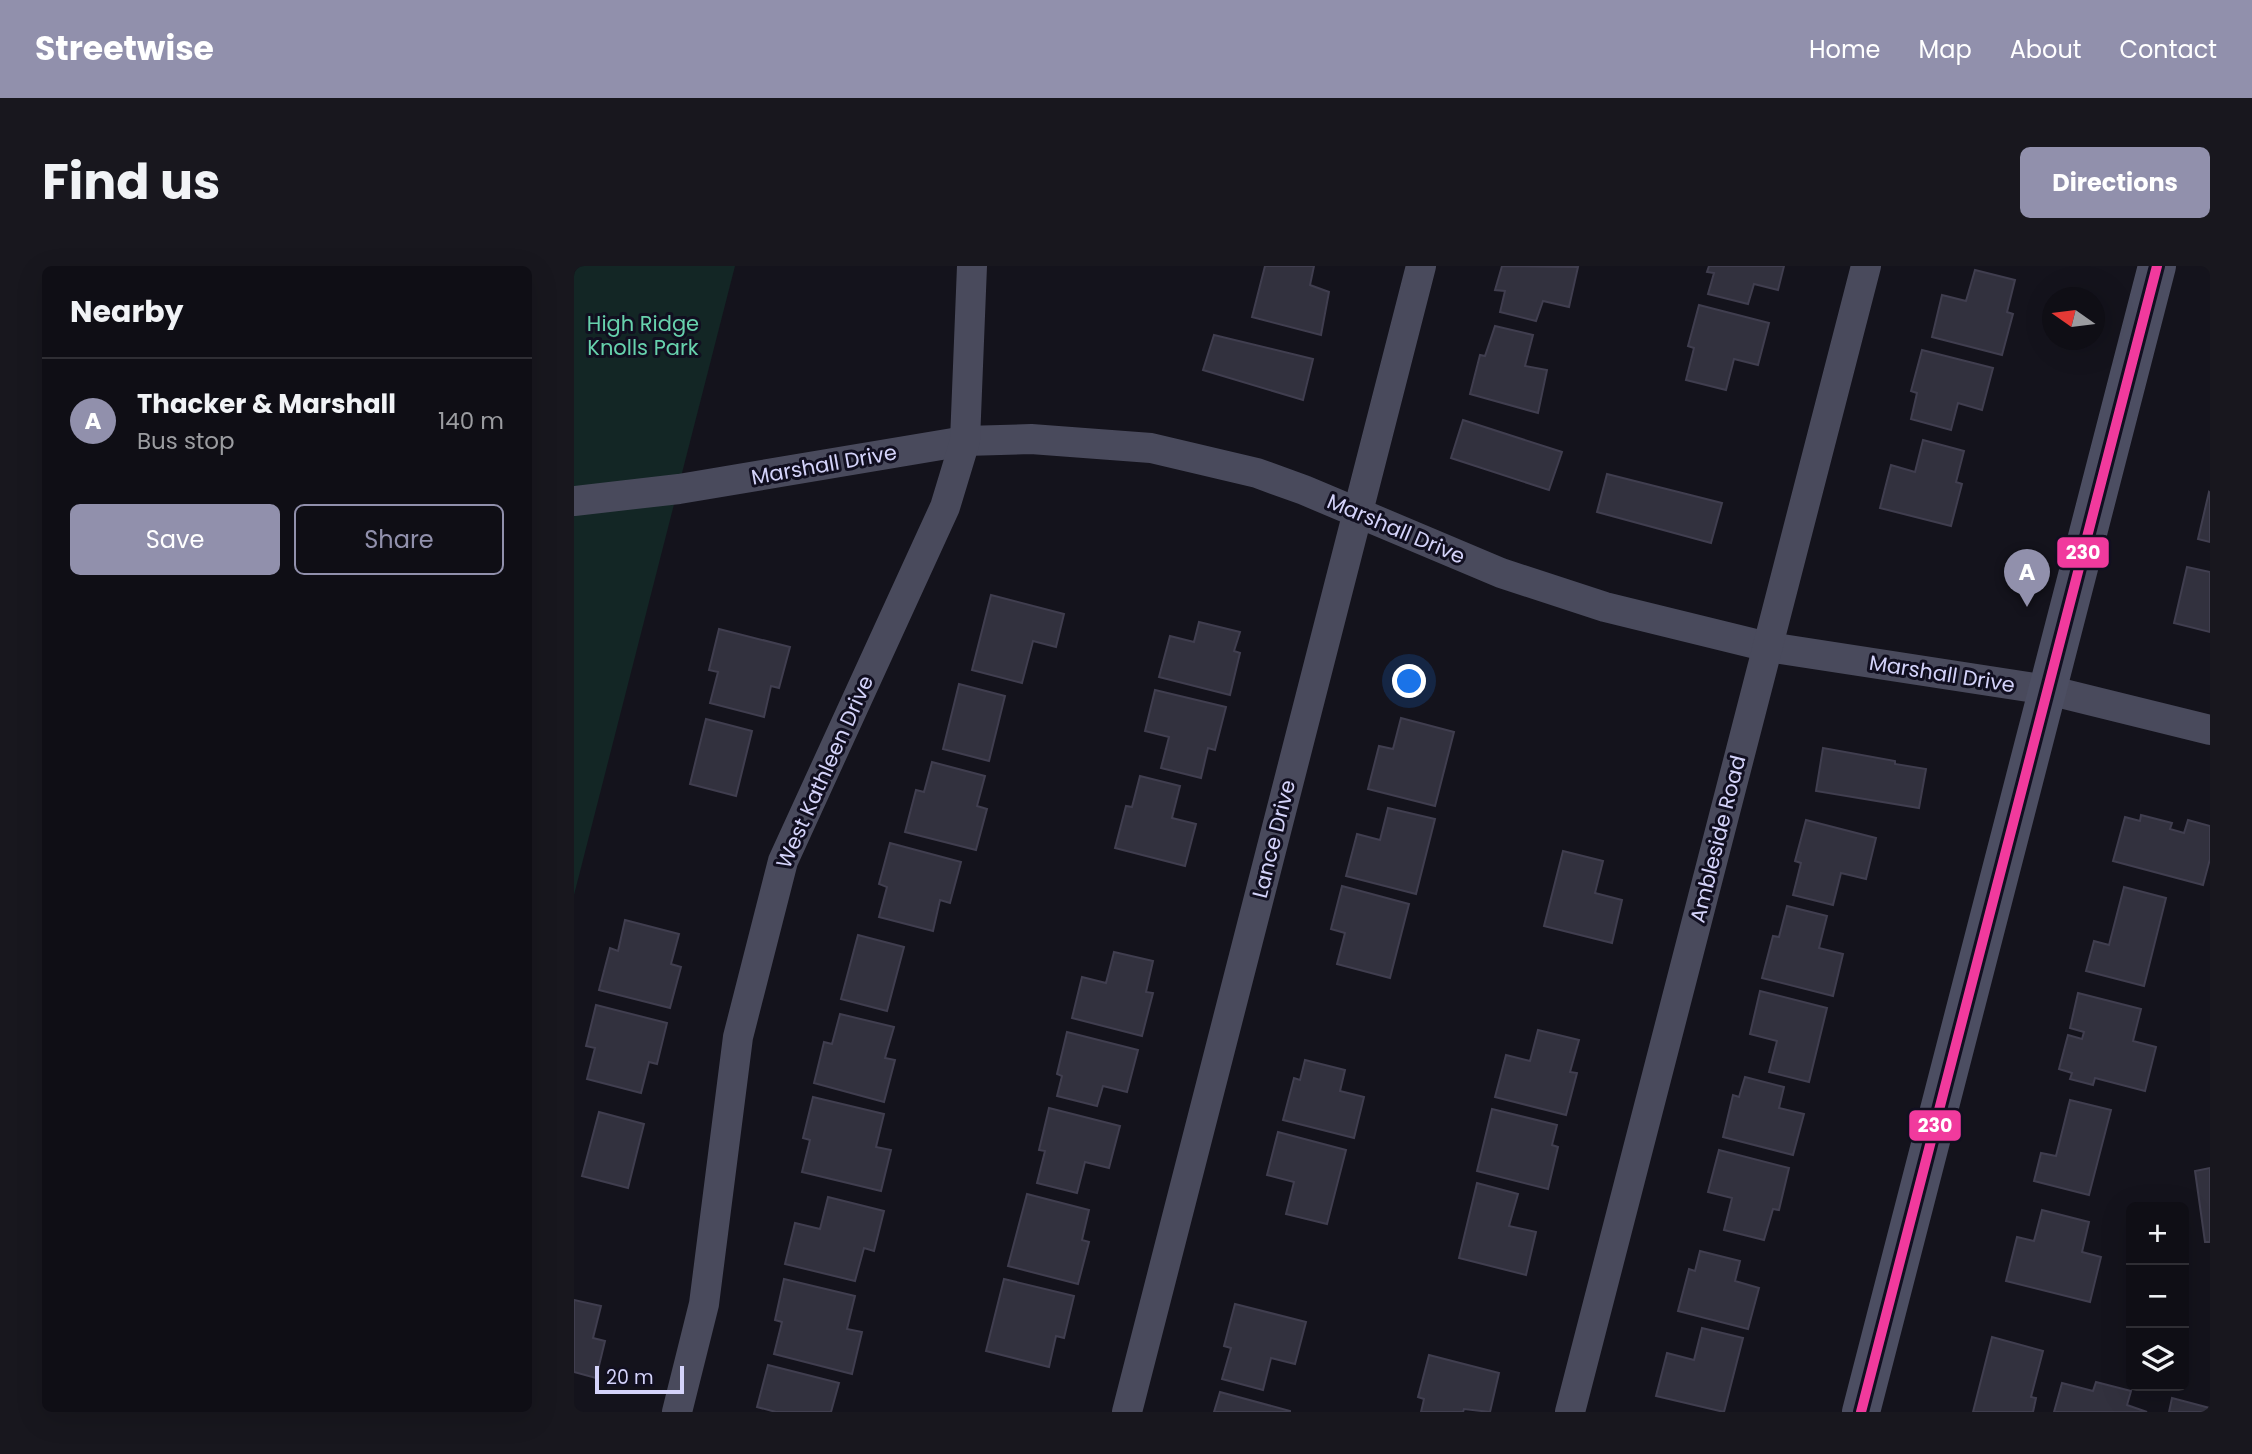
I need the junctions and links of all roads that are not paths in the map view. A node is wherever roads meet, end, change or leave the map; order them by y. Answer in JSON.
{"nodes":[{"id":1,"x":972,"y":266,"type":"edge"},
{"id":2,"x":1421,"y":266,"type":"edge"},
{"id":3,"x":1866,"y":266,"type":"edge"},
{"id":4,"x":2157,"y":266,"type":"edge"},
{"id":5,"x":965,"y":441,"type":"junction"},
{"id":6,"x":574,"y":501,"type":"edge"},
{"id":7,"x":1358,"y":512,"type":"junction"},
{"id":8,"x":1768,"y":648,"type":"junction"},
{"id":9,"x":2048,"y":690,"type":"junction"},
{"id":10,"x":2210,"y":730,"type":"edge"},
{"id":11,"x":677,"y":1412,"type":"edge"},
{"id":12,"x":1127,"y":1412,"type":"edge"},
{"id":13,"x":1570,"y":1412,"type":"edge"},
{"id":14,"x":1861,"y":1412,"type":"edge"}],
"edges":[{"from":1,"to":5,"type":"street","name":"West Kathleen Drive"},
{"from":2,"to":7,"type":"street","name":"Lance Drive"},
{"from":3,"to":8,"type":"street","name":"Ambleside Road"},
{"from":4,"to":9,"type":"main road"},
{"from":5,"to":6,"type":"street","name":"Marshall Drive"},
{"from":5,"to":7,"type":"street","name":"Marshall Drive"},
{"from":5,"to":11,"type":"street","name":"West Kathleen Drive"},
{"from":7,"to":8,"type":"street","name":"Marshall Drive"},
{"from":7,"to":12,"type":"street","name":"Lance Drive"},
{"from":8,"to":9,"type":"street","name":"Marshall Drive"},
{"from":8,"to":13,"type":"street","name":"Ambleside Road"},
{"from":9,"to":10,"type":"street","name":"Marshall Drive"},
{"from":9,"to":14,"type":"main road"}]}
